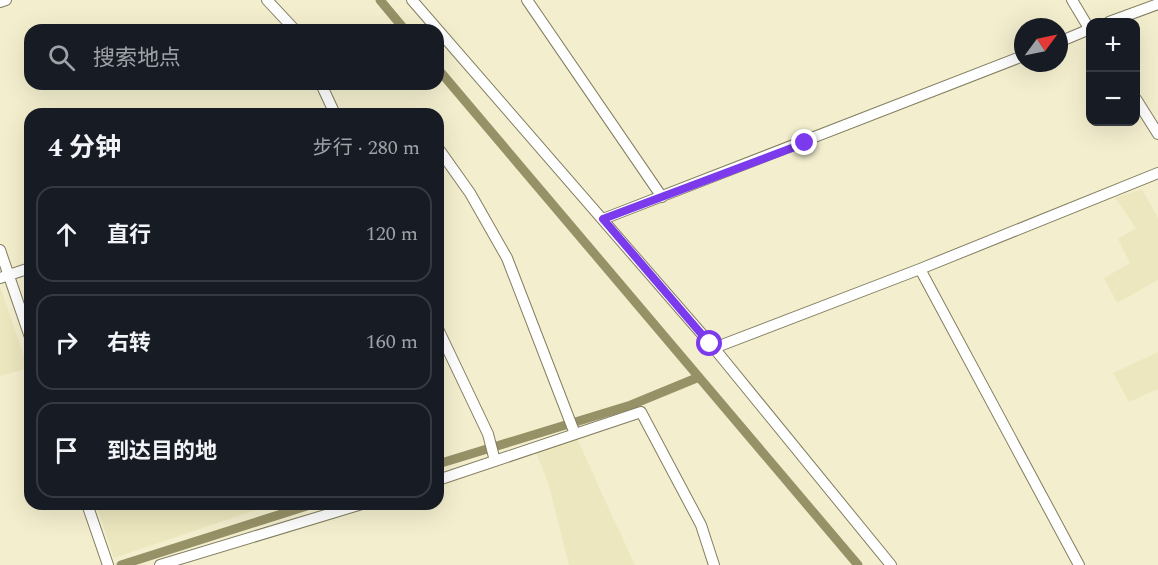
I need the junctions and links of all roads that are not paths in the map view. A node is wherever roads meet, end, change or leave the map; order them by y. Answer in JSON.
{"nodes":[{"id":1,"x":6,"y":0,"type":"edge"},
{"id":2,"x":267,"y":0,"type":"edge"},
{"id":3,"x":412,"y":0,"type":"edge"},
{"id":4,"x":527,"y":0,"type":"edge"},
{"id":5,"x":1072,"y":0,"type":"edge"},
{"id":6,"x":0,"y":2,"type":"edge"},
{"id":7,"x":1158,"y":4,"type":"edge"},
{"id":8,"x":1120,"y":18,"type":"edge"},
{"id":9,"x":1086,"y":23,"type":"edge"},
{"id":10,"x":289,"y":24,"type":"edge"},
{"id":11,"x":433,"y":24,"type":"edge"},
{"id":12,"x":1086,"y":31,"type":"edge"},
{"id":13,"x":444,"y":37,"type":"edge"},
{"id":14,"x":1068,"y":38,"type":"edge"},
{"id":15,"x":1014,"y":60,"type":"edge"},
{"id":16,"x":324,"y":90,"type":"edge"},
{"id":17,"x":1140,"y":105,"type":"edge"},
{"id":18,"x":332,"y":108,"type":"edge"},
{"id":19,"x":1158,"y":134,"type":"edge"},
{"id":20,"x":444,"y":156,"type":"edge"},
{"id":21,"x":1158,"y":173,"type":"edge"},
{"id":22,"x":662,"y":197,"type":"junction"},
{"id":23,"x":603,"y":219,"type":"junction"},
{"id":24,"x":0,"y":250,"type":"edge"},
{"id":25,"x":920,"y":269,"type":"junction"},
{"id":26,"x":24,"y":270,"type":"edge"},
{"id":27,"x":4,"y":277,"type":"edge"},
{"id":28,"x":24,"y":323,"type":"edge"},
{"id":29,"x":444,"y":342,"type":"edge"},
{"id":30,"x":714,"y":348,"type":"junction"},
{"id":31,"x":575,"y":434,"type":"junction"},
{"id":32,"x":495,"y":461,"type":"junction"},
{"id":33,"x":444,"y":478,"type":"edge"},
{"id":34,"x":89,"y":510,"type":"edge"},
{"id":35,"x":342,"y":510,"type":"edge"},
{"id":36,"x":108,"y":565,"type":"edge"},
{"id":37,"x":160,"y":565,"type":"edge"},
{"id":38,"x":714,"y":565,"type":"edge"},
{"id":39,"x":891,"y":565,"type":"edge"},
{"id":40,"x":1079,"y":565,"type":"edge"}],
"edges":[{"from":1,"to":6,"type":"street"},
{"from":2,"to":10,"type":"street"},
{"from":3,"to":11,"type":"street"},
{"from":4,"to":22,"type":"street"},
{"from":5,"to":9,"type":"street"},
{"from":7,"to":8,"type":"street"},
{"from":12,"to":14,"type":"street"},
{"from":13,"to":23,"type":"street"},
{"from":15,"to":22,"type":"street"},
{"from":16,"to":18,"type":"street"},
{"from":17,"to":19,"type":"street"},
{"from":20,"to":31,"type":"street"},
{"from":21,"to":25,"type":"street"},
{"from":22,"to":23,"type":"street"},
{"from":23,"to":30,"type":"street"},
{"from":24,"to":27,"type":"street"},
{"from":25,"to":30,"type":"street"},
{"from":25,"to":40,"type":"street"},
{"from":26,"to":27,"type":"street"},
{"from":27,"to":28,"type":"street"},
{"from":29,"to":32,"type":"street"},
{"from":30,"to":39,"type":"street"},
{"from":31,"to":32,"type":"street"},
{"from":31,"to":38,"type":"street"},
{"from":32,"to":33,"type":"street"},
{"from":34,"to":36,"type":"street"},
{"from":35,"to":37,"type":"street"}]}
